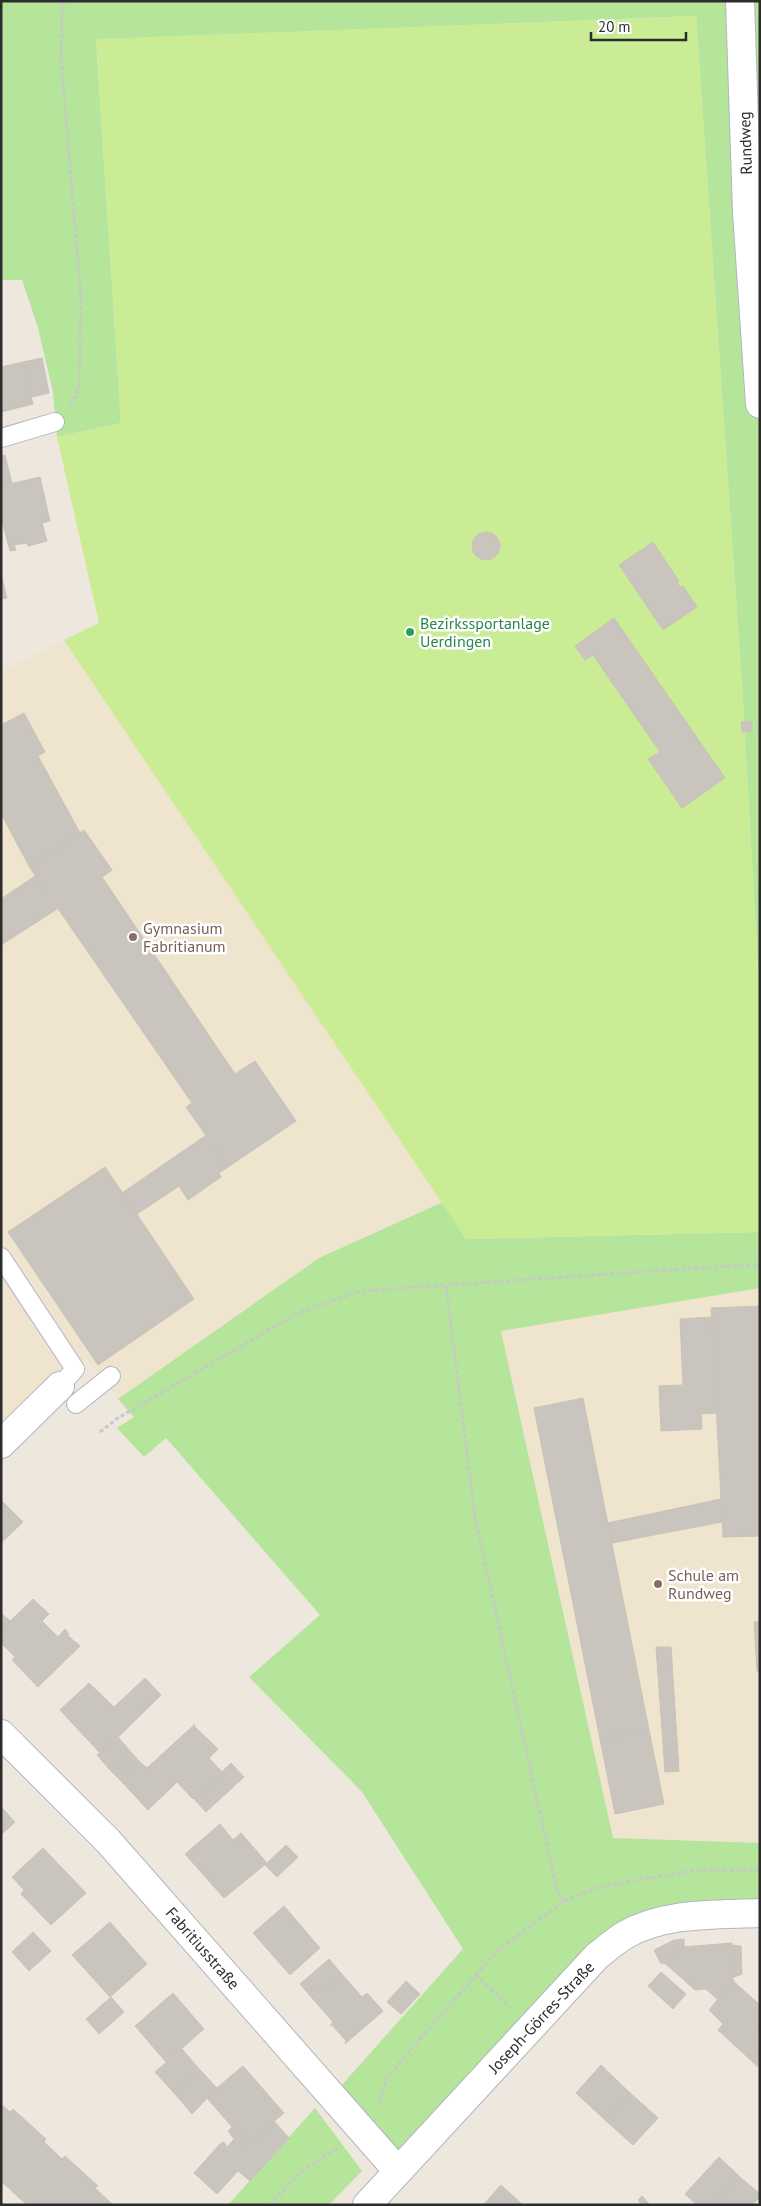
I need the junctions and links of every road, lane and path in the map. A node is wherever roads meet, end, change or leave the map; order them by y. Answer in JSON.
{"nodes":[{"id":1,"x":80,"y":1,"type":"edge"},
{"id":2,"x":740,"y":1,"type":"edge"},
{"id":3,"x":62,"y":2,"type":"edge"},
{"id":4,"x":760,"y":404,"type":"edge"},
{"id":5,"x":55,"y":422,"type":"joint"},
{"id":6,"x":1,"y":438,"type":"edge"},
{"id":7,"x":1,"y":1257,"type":"edge"},
{"id":8,"x":760,"y":1264,"type":"edge"},
{"id":9,"x":446,"y":1286,"type":"junction"},
{"id":10,"x":112,"y":1376,"type":"dead end"},
{"id":11,"x":68,"y":1395,"type":"junction"},
{"id":12,"x":100,"y":1432,"type":"dead end"},
{"id":13,"x":1,"y":1444,"type":"edge"},
{"id":14,"x":1,"y":1734,"type":"edge"},
{"id":15,"x":760,"y":1870,"type":"edge"},
{"id":16,"x":564,"y":1901,"type":"junction"},
{"id":17,"x":760,"y":1913,"type":"edge"},
{"id":18,"x":476,"y":1975,"type":"junction"},
{"id":19,"x":532,"y":2028,"type":"junction"},
{"id":20,"x":359,"y":2126,"type":"junction"},
{"id":21,"x":397,"y":2170,"type":"junction"},
{"id":22,"x":270,"y":2205,"type":"edge"},
{"id":23,"x":367,"y":2205,"type":"edge"}],
"edges":[{"from":1,"to":3,"type":"path"},
{"from":2,"to":4,"type":"street","name":"Rundweg"},
{"from":3,"to":5,"type":"path"},
{"from":5,"to":6,"type":"lane"},
{"from":7,"to":11,"type":"lane"},
{"from":8,"to":9,"type":"path"},
{"from":9,"to":12,"type":"path"},
{"from":9,"to":16,"type":"path"},
{"from":10,"to":11,"type":"lane"},
{"from":11,"to":13,"type":"street"},
{"from":14,"to":20,"type":"street","name":"Fabritiusstraße"},
{"from":15,"to":16,"type":"path"},
{"from":16,"to":18,"type":"path"},
{"from":17,"to":19,"type":"street","name":"Joseph-Görres-Straße"},
{"from":18,"to":19,"type":"path"},
{"from":18,"to":20,"type":"path"},
{"from":19,"to":21,"type":"street","name":"Joseph-Görres-Straße"},
{"from":20,"to":21,"type":"street","name":"Fabritiusstraße"},
{"from":20,"to":22,"type":"path"},
{"from":21,"to":23,"type":"street","name":"Joseph-Görres-Straße"}]}
